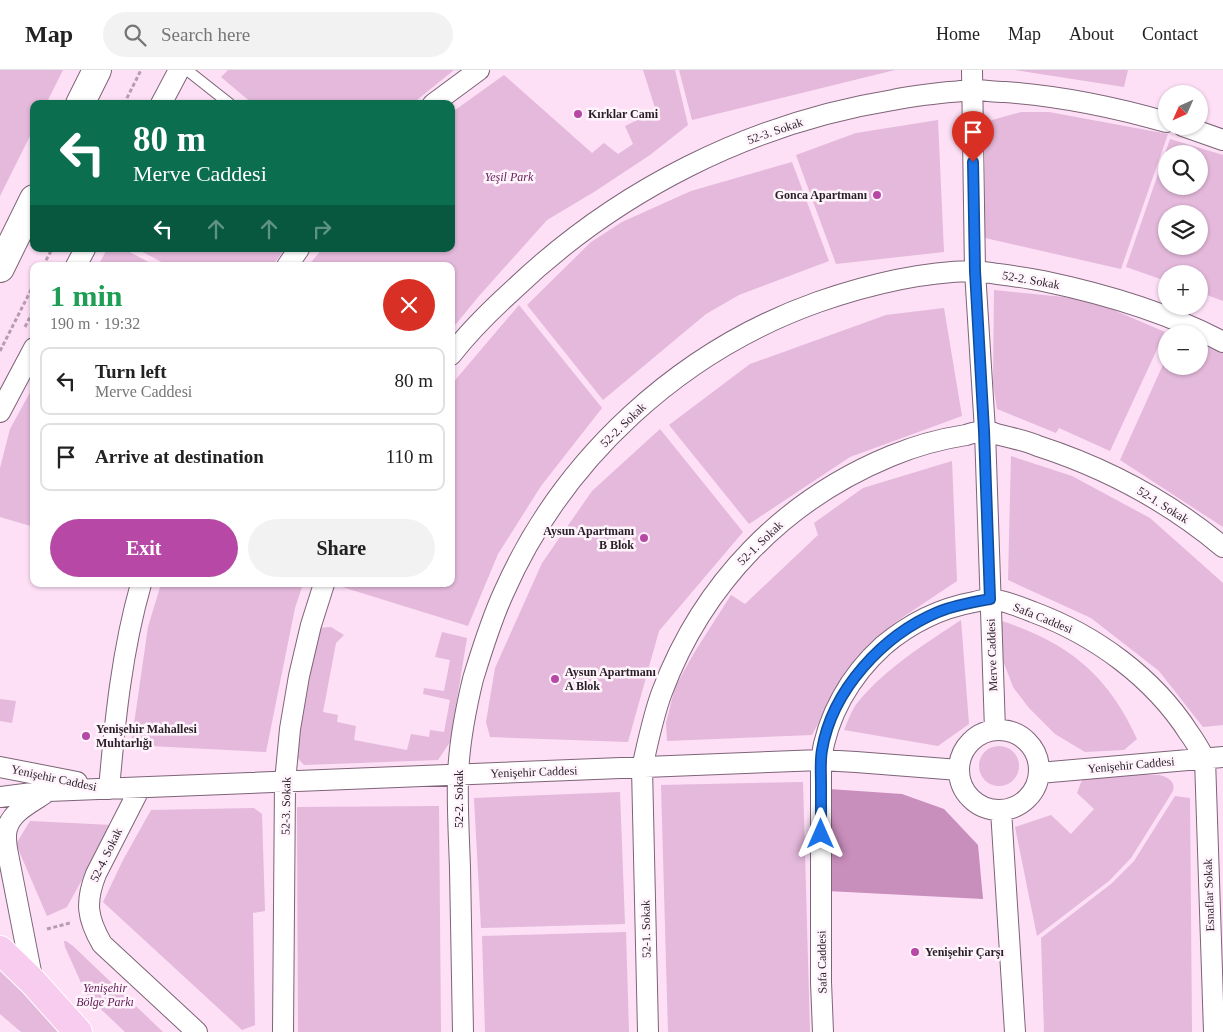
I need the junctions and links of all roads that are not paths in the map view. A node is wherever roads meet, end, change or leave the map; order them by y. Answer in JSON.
{"nodes":[{"id":1,"x":97,"y":70,"type":"edge"},
{"id":2,"x":179,"y":70,"type":"edge"},
{"id":3,"x":187,"y":70,"type":"edge"},
{"id":4,"x":479,"y":70,"type":"edge"},
{"id":5,"x":972,"y":70,"type":"edge"},
{"id":6,"x":972,"y":90,"type":"junction"},
{"id":7,"x":82,"y":100,"type":"edge"},
{"id":8,"x":163,"y":100,"type":"edge"},
{"id":9,"x":225,"y":100,"type":"edge"},
{"id":10,"x":438,"y":100,"type":"edge"},
{"id":11,"x":1158,"y":120,"type":"edge"},
{"id":12,"x":1208,"y":135,"type":"edge"},
{"id":13,"x":1223,"y":140,"type":"edge"},
{"id":14,"x":30,"y":207,"type":"edge"},
{"id":15,"x":298,"y":252,"type":"edge"},
{"id":16,"x":290,"y":262,"type":"edge"},
{"id":17,"x":0,"y":268,"type":"edge"},
{"id":18,"x":975,"y":271,"type":"junction"},
{"id":19,"x":1223,"y":342,"type":"edge"},
{"id":20,"x":455,"y":351,"type":"edge"},
{"id":21,"x":30,"y":356,"type":"edge"},
{"id":22,"x":0,"y":412,"type":"edge"},
{"id":23,"x":984,"y":431,"type":"junction"},
{"id":24,"x":1223,"y":547,"type":"edge"},
{"id":25,"x":140,"y":587,"type":"edge"},
{"id":26,"x":323,"y":587,"type":"edge"},
{"id":27,"x":990,"y":599,"type":"junction"},
{"id":28,"x":995,"y":730,"type":"junction"},
{"id":29,"x":1214,"y":758,"type":"edge"},
{"id":30,"x":820,"y":760,"type":"junction"},
{"id":31,"x":0,"y":767,"type":"edge"},
{"id":32,"x":642,"y":768,"type":"junction"},
{"id":33,"x":959,"y":770,"type":"junction"},
{"id":34,"x":1039,"y":773,"type":"junction"},
{"id":35,"x":458,"y":775,"type":"junction"},
{"id":36,"x":285,"y":782,"type":"junction"},
{"id":37,"x":140,"y":788,"type":"junction"},
{"id":38,"x":109,"y":789,"type":"junction"},
{"id":39,"x":48,"y":791,"type":"junction"},
{"id":40,"x":0,"y":797,"type":"edge"},
{"id":41,"x":1001,"y":810,"type":"junction"},
{"id":42,"x":0,"y":950,"type":"edge"},
{"id":43,"x":32,"y":982,"type":"junction"},
{"id":44,"x":78,"y":1032,"type":"edge"},
{"id":45,"x":197,"y":1032,"type":"edge"},
{"id":46,"x":283,"y":1032,"type":"edge"},
{"id":47,"x":463,"y":1032,"type":"edge"},
{"id":48,"x":648,"y":1032,"type":"edge"},
{"id":49,"x":823,"y":1032,"type":"edge"},
{"id":50,"x":1016,"y":1032,"type":"edge"},
{"id":51,"x":1214,"y":1032,"type":"edge"}],
"edges":[{"from":1,"to":7,"type":"street"},
{"from":2,"to":8,"type":"street"},
{"from":3,"to":9,"type":"lane"},
{"from":4,"to":10,"type":"street"},
{"from":5,"to":6,"type":"street","name":"Merve Caddesi"},
{"from":6,"to":11,"type":"street","name":"52-3. Sokak"},
{"from":6,"to":18,"type":"street","name":"Merve Caddesi"},
{"from":6,"to":20,"type":"street","name":"52-3. Sokak"},
{"from":12,"to":13,"type":"street"},
{"from":14,"to":17,"type":"street"},
{"from":15,"to":16,"type":"street"},
{"from":18,"to":19,"type":"street","name":"52-2. Sokak"},
{"from":18,"to":23,"type":"street","name":"Merve Caddesi"},
{"from":18,"to":35,"type":"street","name":"52-2. Sokak"},
{"from":21,"to":22,"type":"street"},
{"from":23,"to":24,"type":"street","name":"52-1. Sokak"},
{"from":23,"to":27,"type":"street","name":"Merve Caddesi"},
{"from":23,"to":32,"type":"street","name":"52-1. Sokak"},
{"from":25,"to":38,"type":"street"},
{"from":26,"to":36,"type":"street","name":"52-3. Sokak"},
{"from":27,"to":28,"type":"street","name":"Merve Caddesi"},
{"from":27,"to":29,"type":"street","name":"Safa Caddesi"},
{"from":27,"to":30,"type":"street","name":"Safa Caddesi"},
{"from":28,"to":33,"type":"street"},
{"from":28,"to":34,"type":"street"},
{"from":29,"to":34,"type":"street","name":"Yenişehir Caddesi"},
{"from":29,"to":51,"type":"street","name":"Esnaflar Sokak"},
{"from":30,"to":32,"type":"street","name":"Yenişehir Caddesi"},
{"from":30,"to":33,"type":"street","name":"Yenişehir Caddesi"},
{"from":30,"to":49,"type":"street","name":"Safa Caddesi"},
{"from":31,"to":38,"type":"street","name":"Yenişehir Caddesi"},
{"from":32,"to":35,"type":"street","name":"Yenişehir Caddesi"},
{"from":32,"to":48,"type":"street","name":"52-1. Sokak"},
{"from":33,"to":41,"type":"street"},
{"from":34,"to":41,"type":"street"},
{"from":35,"to":36,"type":"street","name":"Yenişehir Caddesi"},
{"from":35,"to":47,"type":"street","name":"52-2. Sokak"},
{"from":36,"to":37,"type":"street","name":"Yenişehir Caddesi"},
{"from":36,"to":46,"type":"street","name":"52-3. Sokak"},
{"from":37,"to":38,"type":"street","name":"Yenişehir Caddesi"},
{"from":37,"to":45,"type":"street","name":"52-4. Sokak"},
{"from":38,"to":39,"type":"street","name":"Yenişehir Caddesi"},
{"from":39,"to":40,"type":"street","name":"Yenişehir Caddesi"},
{"from":39,"to":43,"type":"street"},
{"from":41,"to":50,"type":"street"},
{"from":42,"to":43,"type":"main road"},
{"from":43,"to":44,"type":"main road"}]}
